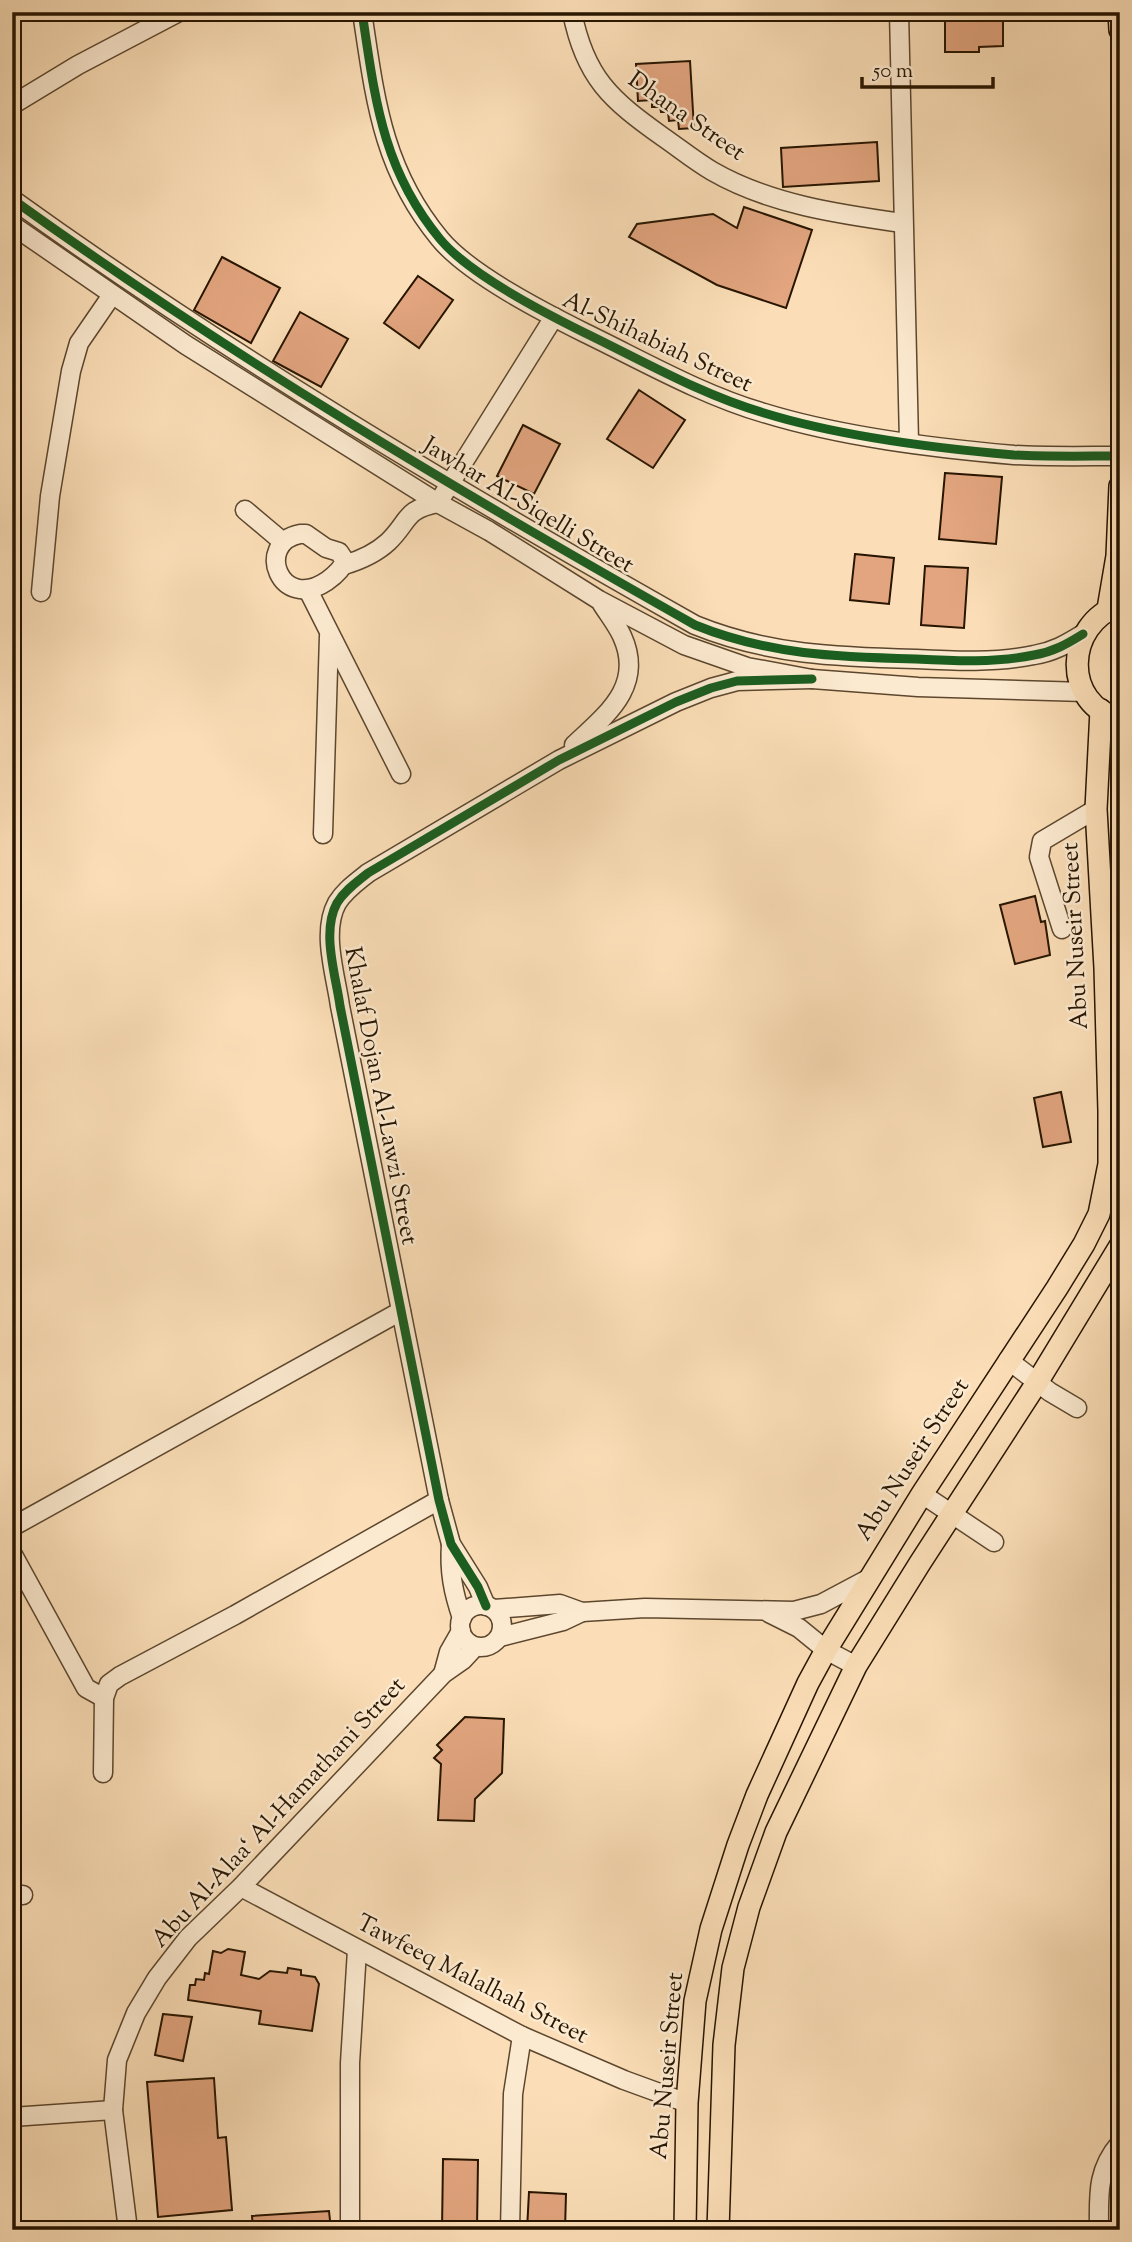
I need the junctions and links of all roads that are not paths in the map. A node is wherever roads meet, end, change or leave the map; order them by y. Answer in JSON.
{"nodes":[{"id":1,"x":179,"y":12,"type":"edge"},
{"id":2,"x":362,"y":12,"type":"edge"},
{"id":3,"x":572,"y":12,"type":"edge"},
{"id":4,"x":899,"y":12,"type":"edge"},
{"id":5,"x":1119,"y":12,"type":"edge"},
{"id":6,"x":1120,"y":30,"type":"edge"},
{"id":7,"x":12,"y":105,"type":"edge"},
{"id":8,"x":12,"y":199,"type":"edge"},
{"id":9,"x":902,"y":223,"type":"junction"},
{"id":10,"x":12,"y":225,"type":"edge"},
{"id":11,"x":112,"y":295,"type":"junction"},
{"id":12,"x":554,"y":317,"type":"junction"},
{"id":13,"x":909,"y":442,"type":"junction"},
{"id":14,"x":1120,"y":456,"type":"edge"},
{"id":15,"x":451,"y":485,"type":"junction"},
{"id":16,"x":1120,"y":486,"type":"edge"},
{"id":17,"x":438,"y":503,"type":"junction"},
{"id":18,"x":245,"y":510,"type":"dead end"},
{"id":19,"x":283,"y":542,"type":"junction"},
{"id":20,"x":344,"y":565,"type":"junction"},
{"id":21,"x":308,"y":590,"type":"junction"},
{"id":22,"x":41,"y":592,"type":"dead end"},
{"id":23,"x":599,"y":600,"type":"junction"},
{"id":24,"x":1114,"y":607,"type":"edge"},
{"id":25,"x":329,"y":632,"type":"junction"},
{"id":26,"x":1083,"y":634,"type":"junction"},
{"id":27,"x":812,"y":679,"type":"junction"},
{"id":28,"x":1085,"y":692,"type":"junction"},
{"id":29,"x":1110,"y":714,"type":"edge"},
{"id":30,"x":559,"y":760,"type":"junction"},
{"id":31,"x":401,"y":774,"type":"dead end"},
{"id":32,"x":1096,"y":809,"type":"junction"},
{"id":33,"x":323,"y":834,"type":"dead end"},
{"id":34,"x":1062,"y":929,"type":"dead end"},
{"id":35,"x":1120,"y":1247,"type":"edge"},
{"id":36,"x":401,"y":1311,"type":"junction"},
{"id":37,"x":1008,"y":1360,"type":"junction"},
{"id":38,"x":1038,"y":1381,"type":"junction"},
{"id":39,"x":1077,"y":1408,"type":"dead end"},
{"id":40,"x":922,"y":1494,"type":"junction"},
{"id":41,"x":439,"y":1500,"type":"junction"},
{"id":42,"x":951,"y":1514,"type":"junction"},
{"id":43,"x":12,"y":1527,"type":"edge"},
{"id":44,"x":994,"y":1542,"type":"dead end"},
{"id":45,"x":451,"y":1544,"type":"junction"},
{"id":46,"x":12,"y":1553,"type":"edge"},
{"id":47,"x":868,"y":1579,"type":"junction"},
{"id":48,"x":490,"y":1607,"type":"junction"},
{"id":49,"x":766,"y":1611,"type":"junction"},
{"id":50,"x":582,"y":1612,"type":"junction"},
{"id":51,"x":461,"y":1625,"type":"junction"},
{"id":52,"x":500,"y":1637,"type":"junction"},
{"id":53,"x":475,"y":1647,"type":"junction"},
{"id":54,"x":826,"y":1650,"type":"junction"},
{"id":55,"x":856,"y":1666,"type":"junction"},
{"id":56,"x":443,"y":1674,"type":"junction"},
{"id":57,"x":104,"y":1698,"type":"junction"},
{"id":58,"x":103,"y":1773,"type":"dead end"},
{"id":59,"x":241,"y":1887,"type":"junction"},
{"id":60,"x":356,"y":1950,"type":"junction"},
{"id":61,"x":522,"y":2036,"type":"junction"},
{"id":62,"x":687,"y":2103,"type":"junction"},
{"id":63,"x":113,"y":2110,"type":"junction"},
{"id":64,"x":12,"y":2118,"type":"edge"},
{"id":65,"x":1120,"y":2143,"type":"edge"},
{"id":66,"x":128,"y":2230,"type":"edge"},
{"id":67,"x":350,"y":2230,"type":"edge"},
{"id":68,"x":509,"y":2230,"type":"edge"},
{"id":69,"x":685,"y":2230,"type":"edge"},
{"id":70,"x":718,"y":2230,"type":"edge"},
{"id":71,"x":1099,"y":2230,"type":"edge"}],
"edges":[{"from":1,"to":7,"type":"street"},
{"from":2,"to":12,"type":"street","name":"Al-Shihabiah Street"},
{"from":3,"to":9,"type":"street","name":"Dhana Street"},
{"from":4,"to":9,"type":"street"},
{"from":5,"to":6,"type":"main road"},
{"from":8,"to":15,"type":"street","name":"Jawhar Al-Siqelli Street"},
{"from":9,"to":13,"type":"street"},
{"from":10,"to":11,"type":"street","name":"Jawhar Al-Siqelli Street"},
{"from":11,"to":17,"type":"street","name":"Jawhar Al-Siqelli Street"},
{"from":11,"to":22,"type":"street"},
{"from":12,"to":13,"type":"street","name":"Al-Shihabiah Street"},
{"from":12,"to":15,"type":"street"},
{"from":13,"to":14,"type":"street","name":"Al-Shihabiah Street"},
{"from":15,"to":17,"type":"street"},
{"from":15,"to":26,"type":"street","name":"Jawhar Al-Siqelli Street"},
{"from":16,"to":24,"type":"main road"},
{"from":17,"to":20,"type":"street"},
{"from":17,"to":23,"type":"street","name":"Jawhar Al-Siqelli Street"},
{"from":18,"to":19,"type":"street"},
{"from":19,"to":20,"type":"street"},
{"from":19,"to":21,"type":"street"},
{"from":20,"to":21,"type":"street"},
{"from":21,"to":25,"type":"street"},
{"from":23,"to":27,"type":"street","name":"Jawhar Al-Siqelli Street"},
{"from":23,"to":30,"type":"street","name":"Khalaf Dojan Al-Lawzi Street"},
{"from":24,"to":26,"type":"main road"},
{"from":25,"to":31,"type":"street"},
{"from":25,"to":33,"type":"street"},
{"from":26,"to":28,"type":"main road"},
{"from":27,"to":28,"type":"street","name":"Jawhar Al-Siqelli Street"},
{"from":27,"to":30,"type":"street","name":"Khalaf Dojan Al-Lawzi Street"},
{"from":28,"to":29,"type":"main road"},
{"from":29,"to":32,"type":"main road","name":"Abu Nuseir Street"},
{"from":30,"to":36,"type":"street","name":"Khalaf Dojan Al-Lawzi Street"},
{"from":32,"to":34,"type":"street"},
{"from":32,"to":37,"type":"main road","name":"Abu Nuseir Street"},
{"from":35,"to":38,"type":"main road"},
{"from":36,"to":41,"type":"street","name":"Khalaf Dojan Al-Lawzi Street"},
{"from":36,"to":43,"type":"street"},
{"from":37,"to":38,"type":"street"},
{"from":37,"to":40,"type":"main road","name":"Abu Nuseir Street"},
{"from":38,"to":39,"type":"street"},
{"from":38,"to":42,"type":"main road"},
{"from":40,"to":42,"type":"street"},
{"from":40,"to":47,"type":"main road","name":"Abu Nuseir Street"},
{"from":41,"to":45,"type":"street","name":"Khalaf Dojan Al-Lawzi Street"},
{"from":41,"to":57,"type":"street"},
{"from":42,"to":44,"type":"street"},
{"from":42,"to":55,"type":"main road"},
{"from":45,"to":48,"type":"street","name":"Khalaf Dojan Al-Lawzi Street"},
{"from":45,"to":51,"type":"street","name":"Khalaf Dojan Al-Lawzi Street"},
{"from":46,"to":57,"type":"street"},
{"from":47,"to":49,"type":"street"},
{"from":47,"to":54,"type":"main road","name":"Abu Nuseir Street"},
{"from":48,"to":50,"type":"street"},
{"from":48,"to":51,"type":"street"},
{"from":48,"to":52,"type":"street"},
{"from":49,"to":50,"type":"street"},
{"from":49,"to":54,"type":"street"},
{"from":50,"to":52,"type":"street"},
{"from":51,"to":53,"type":"street"},
{"from":51,"to":56,"type":"street","name":"Abu Al-Alaa‘ Al-Hamathani Street"},
{"from":52,"to":53,"type":"street"},
{"from":53,"to":56,"type":"street","name":"Abu Al-Alaa‘ Al-Hamathani Street"},
{"from":54,"to":55,"type":"street"},
{"from":54,"to":62,"type":"main road","name":"Abu Nuseir Street"},
{"from":55,"to":70,"type":"main road"},
{"from":56,"to":59,"type":"street","name":"Abu Al-Alaa‘ Al-Hamathani Street"},
{"from":57,"to":58,"type":"street"},
{"from":59,"to":60,"type":"street","name":"Tawfeeq Malalhah Street"},
{"from":59,"to":63,"type":"street","name":"Abu Al-Alaa‘ Al-Hamathani Street"},
{"from":60,"to":61,"type":"street","name":"Tawfeeq Malalhah Street"},
{"from":60,"to":67,"type":"street"},
{"from":61,"to":62,"type":"street","name":"Tawfeeq Malalhah Street"},
{"from":61,"to":68,"type":"street"},
{"from":62,"to":69,"type":"main road","name":"Abu Nuseir Street"},
{"from":63,"to":64,"type":"street"},
{"from":63,"to":66,"type":"street","name":"Abu Al-Alaa‘ Al-Hamathani Street"},
{"from":65,"to":71,"type":"street"}]}
